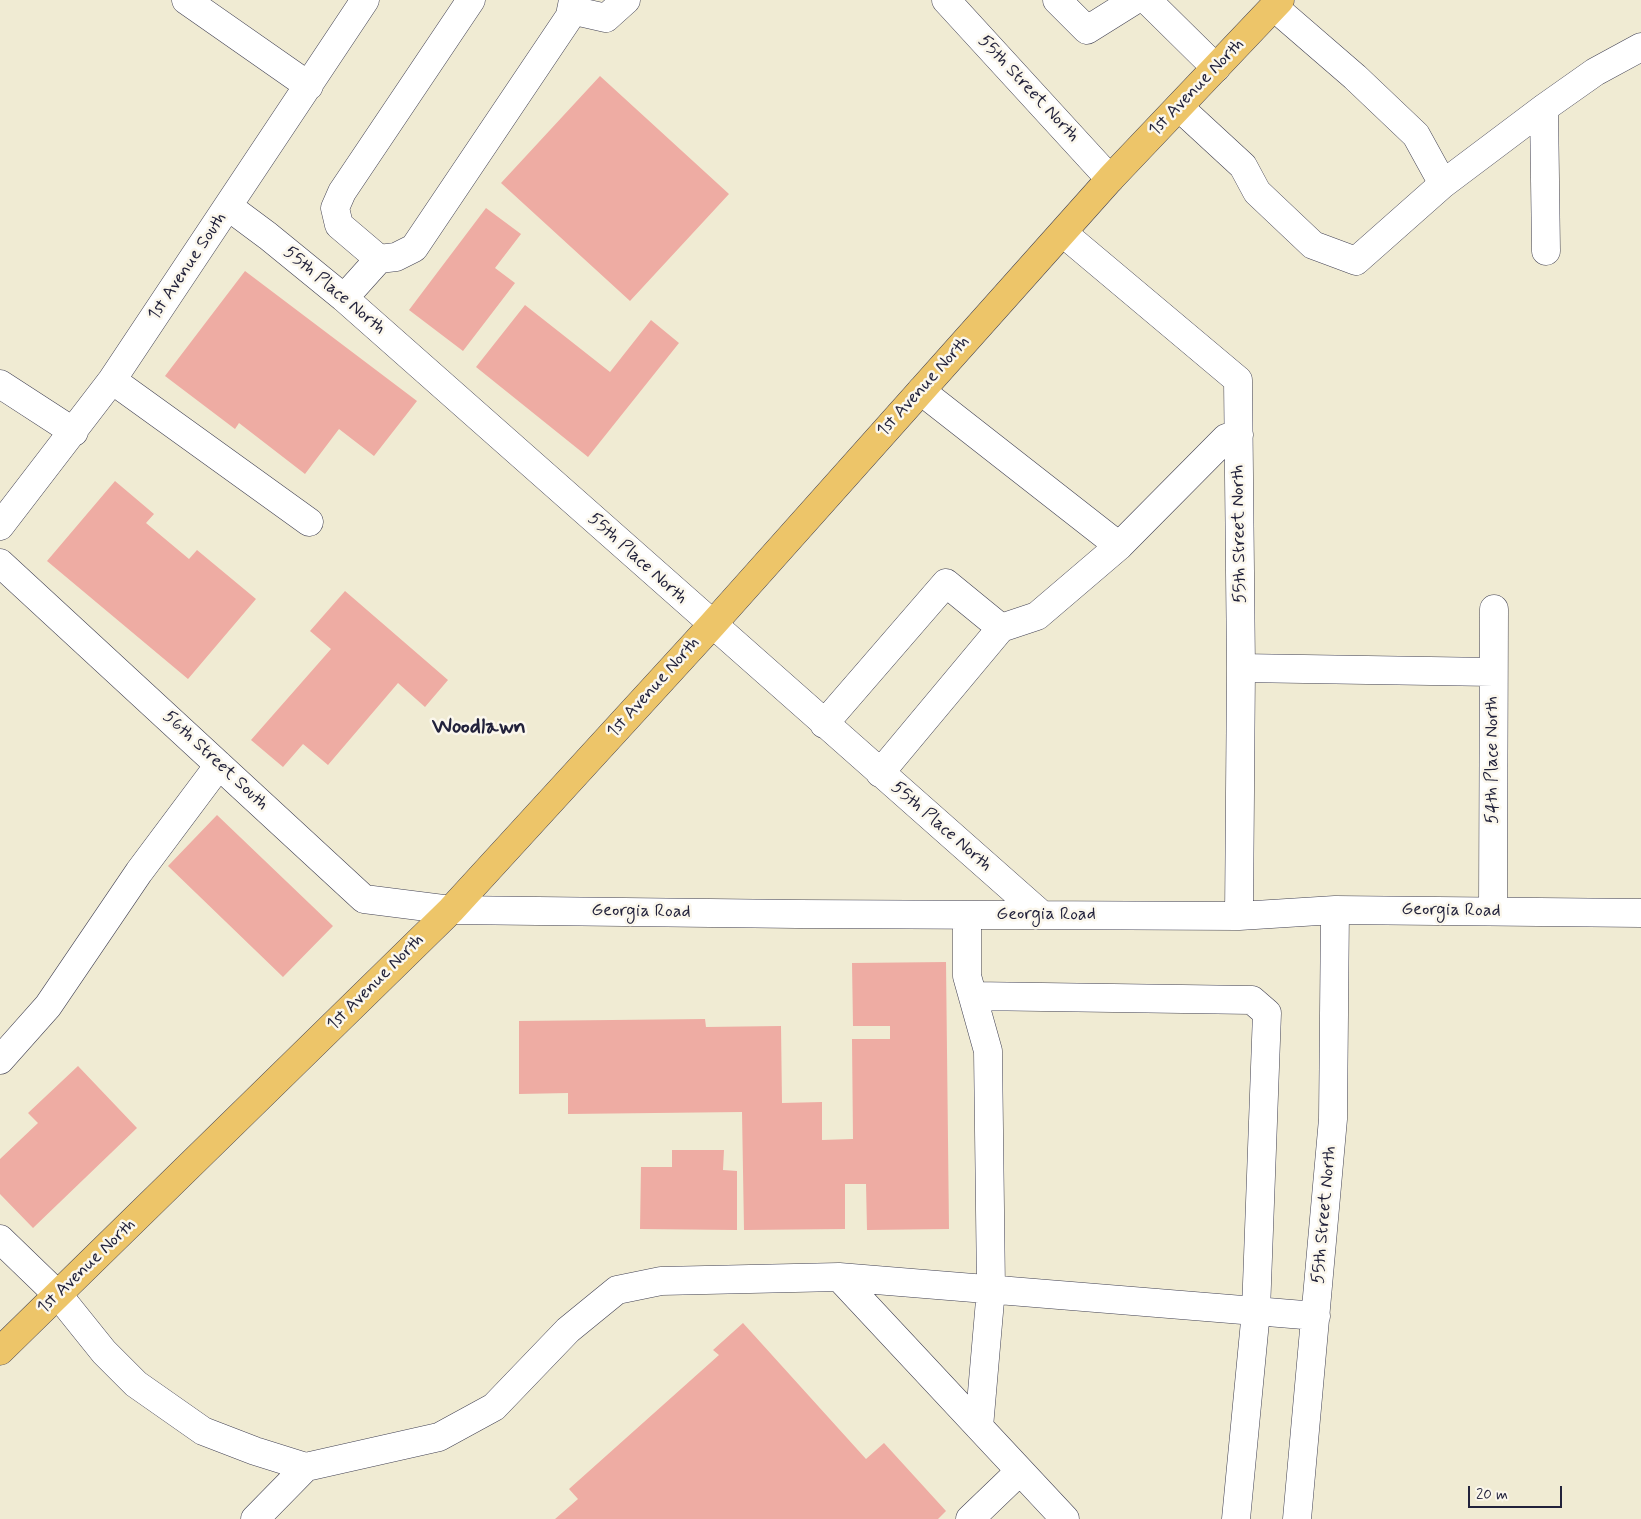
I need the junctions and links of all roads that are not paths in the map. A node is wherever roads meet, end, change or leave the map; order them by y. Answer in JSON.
{"nodes":[{"id":1,"x":186,"y":0,"type":"edge"},
{"id":2,"x":365,"y":0,"type":"edge"},
{"id":3,"x":471,"y":0,"type":"edge"},
{"id":4,"x":626,"y":0,"type":"edge"},
{"id":5,"x":946,"y":0,"type":"edge"},
{"id":6,"x":1057,"y":0,"type":"edge"},
{"id":7,"x":1135,"y":0,"type":"edge"},
{"id":8,"x":1147,"y":0,"type":"edge"},
{"id":9,"x":1277,"y":4,"type":"edge"},
{"id":10,"x":572,"y":5,"type":"edge"},
{"id":11,"x":1641,"y":47,"type":"edge"},
{"id":12,"x":1216,"y":68,"type":"junction"},
{"id":13,"x":310,"y":86,"type":"junction"},
{"id":14,"x":1178,"y":107,"type":"junction"},
{"id":15,"x":1544,"y":108,"type":"junction"},
{"id":16,"x":1110,"y":179,"type":"junction"},
{"id":17,"x":1443,"y":184,"type":"junction"},
{"id":18,"x":228,"y":207,"type":"junction"},
{"id":19,"x":1063,"y":233,"type":"junction"},
{"id":20,"x":1546,"y":251,"type":"dead end"},
{"id":21,"x":379,"y":259,"type":"junction"},
{"id":22,"x":344,"y":298,"type":"junction"},
{"id":23,"x":112,"y":380,"type":"junction"},
{"id":24,"x":0,"y":384,"type":"edge"},
{"id":25,"x":921,"y":391,"type":"junction"},
{"id":26,"x":74,"y":432,"type":"junction"},
{"id":27,"x":1239,"y":436,"type":"junction"},
{"id":28,"x":310,"y":522,"type":"dead end"},
{"id":29,"x":0,"y":526,"type":"edge"},
{"id":30,"x":1119,"y":546,"type":"junction"},
{"id":31,"x":0,"y":563,"type":"edge"},
{"id":32,"x":1494,"y":609,"type":"dead end"},
{"id":33,"x":712,"y":625,"type":"junction"},
{"id":34,"x":1001,"y":628,"type":"junction"},
{"id":35,"x":1241,"y":668,"type":"junction"},
{"id":36,"x":1493,"y":672,"type":"junction"},
{"id":37,"x":824,"y":724,"type":"junction"},
{"id":38,"x":219,"y":764,"type":"junction"},
{"id":39,"x":880,"y":773,"type":"junction"},
{"id":40,"x":451,"y":910,"type":"junction"},
{"id":41,"x":1335,"y":910,"type":"junction"},
{"id":42,"x":1493,"y":911,"type":"junction"},
{"id":43,"x":1641,"y":913,"type":"edge"},
{"id":44,"x":967,"y":915,"type":"junction"},
{"id":45,"x":1042,"y":915,"type":"junction"},
{"id":46,"x":1240,"y":916,"type":"junction"},
{"id":47,"x":973,"y":996,"type":"junction"},
{"id":48,"x":0,"y":1060,"type":"edge"},
{"id":49,"x":0,"y":1239,"type":"edge"},
{"id":50,"x":839,"y":1278,"type":"junction"},
{"id":51,"x":991,"y":1289,"type":"junction"},
{"id":52,"x":59,"y":1296,"type":"junction"},
{"id":53,"x":1256,"y":1310,"type":"junction"},
{"id":54,"x":1316,"y":1316,"type":"junction"},
{"id":55,"x":0,"y":1351,"type":"edge"},
{"id":56,"x":979,"y":1427,"type":"junction"},
{"id":57,"x":306,"y":1467,"type":"junction"},
{"id":58,"x":1020,"y":1471,"type":"junction"},
{"id":59,"x":256,"y":1519,"type":"edge"},
{"id":60,"x":970,"y":1519,"type":"edge"},
{"id":61,"x":1065,"y":1519,"type":"edge"},
{"id":62,"x":1236,"y":1519,"type":"edge"},
{"id":63,"x":1298,"y":1519,"type":"edge"}],
"edges":[{"from":1,"to":13,"type":"street"},
{"from":2,"to":13,"type":"street","name":"1st Avenue South"},
{"from":3,"to":21,"type":"street"},
{"from":4,"to":10,"type":"street"},
{"from":5,"to":16,"type":"street","name":"55th Street North"},
{"from":6,"to":7,"type":"street"},
{"from":8,"to":12,"type":"street"},
{"from":9,"to":12,"type":"main road","name":"1st Avenue North"},
{"from":9,"to":17,"type":"street"},
{"from":10,"to":21,"type":"street"},
{"from":11,"to":15,"type":"street"},
{"from":12,"to":14,"type":"main road","name":"1st Avenue North"},
{"from":13,"to":18,"type":"street","name":"1st Avenue South"},
{"from":14,"to":16,"type":"main road","name":"1st Avenue North"},
{"from":14,"to":17,"type":"street"},
{"from":15,"to":17,"type":"street"},
{"from":15,"to":20,"type":"street"},
{"from":16,"to":19,"type":"main road","name":"1st Avenue North"},
{"from":18,"to":22,"type":"street","name":"55th Place North"},
{"from":18,"to":23,"type":"street","name":"1st Avenue South"},
{"from":19,"to":25,"type":"main road","name":"1st Avenue North"},
{"from":19,"to":27,"type":"street","name":"55th Street North"},
{"from":21,"to":22,"type":"street"},
{"from":22,"to":33,"type":"street","name":"55th Place North"},
{"from":23,"to":26,"type":"street","name":"1st Avenue South"},
{"from":23,"to":28,"type":"street"},
{"from":24,"to":26,"type":"street"},
{"from":25,"to":30,"type":"street"},
{"from":25,"to":33,"type":"main road","name":"1st Avenue North"},
{"from":26,"to":29,"type":"street","name":"1st Avenue South"},
{"from":27,"to":30,"type":"street"},
{"from":27,"to":35,"type":"street","name":"55th Street North"},
{"from":30,"to":34,"type":"street"},
{"from":31,"to":38,"type":"street","name":"56th Street South"},
{"from":32,"to":36,"type":"street","name":"54th Place North"},
{"from":33,"to":37,"type":"street","name":"55th Place North"},
{"from":33,"to":40,"type":"main road","name":"1st Avenue North"},
{"from":34,"to":37,"type":"street"},
{"from":34,"to":39,"type":"street"},
{"from":35,"to":36,"type":"street"},
{"from":35,"to":46,"type":"street","name":"55th Street North"},
{"from":36,"to":42,"type":"street","name":"54th Place North"},
{"from":37,"to":39,"type":"street","name":"55th Place North"},
{"from":38,"to":40,"type":"street","name":"56th Street South"},
{"from":38,"to":48,"type":"street"},
{"from":39,"to":45,"type":"street","name":"55th Place North"},
{"from":40,"to":44,"type":"street","name":"Georgia Road"},
{"from":40,"to":52,"type":"main road","name":"1st Avenue North"},
{"from":41,"to":42,"type":"street","name":"Georgia Road"},
{"from":41,"to":46,"type":"street","name":"Georgia Road"},
{"from":41,"to":54,"type":"street","name":"55th Street North"},
{"from":42,"to":43,"type":"street","name":"Georgia Road"},
{"from":44,"to":45,"type":"street","name":"Georgia Road"},
{"from":44,"to":47,"type":"street"},
{"from":45,"to":46,"type":"street","name":"Georgia Road"},
{"from":47,"to":51,"type":"street"},
{"from":47,"to":53,"type":"street"},
{"from":49,"to":52,"type":"street"},
{"from":50,"to":51,"type":"street"},
{"from":50,"to":56,"type":"street"},
{"from":50,"to":57,"type":"street"},
{"from":51,"to":53,"type":"street"},
{"from":51,"to":56,"type":"street"},
{"from":52,"to":55,"type":"main road","name":"1st Avenue North"},
{"from":52,"to":57,"type":"street"},
{"from":53,"to":54,"type":"street"},
{"from":53,"to":62,"type":"street"},
{"from":54,"to":63,"type":"street","name":"55th Street North"},
{"from":56,"to":58,"type":"street"},
{"from":57,"to":59,"type":"street"},
{"from":58,"to":60,"type":"street"},
{"from":58,"to":61,"type":"street"}]}
